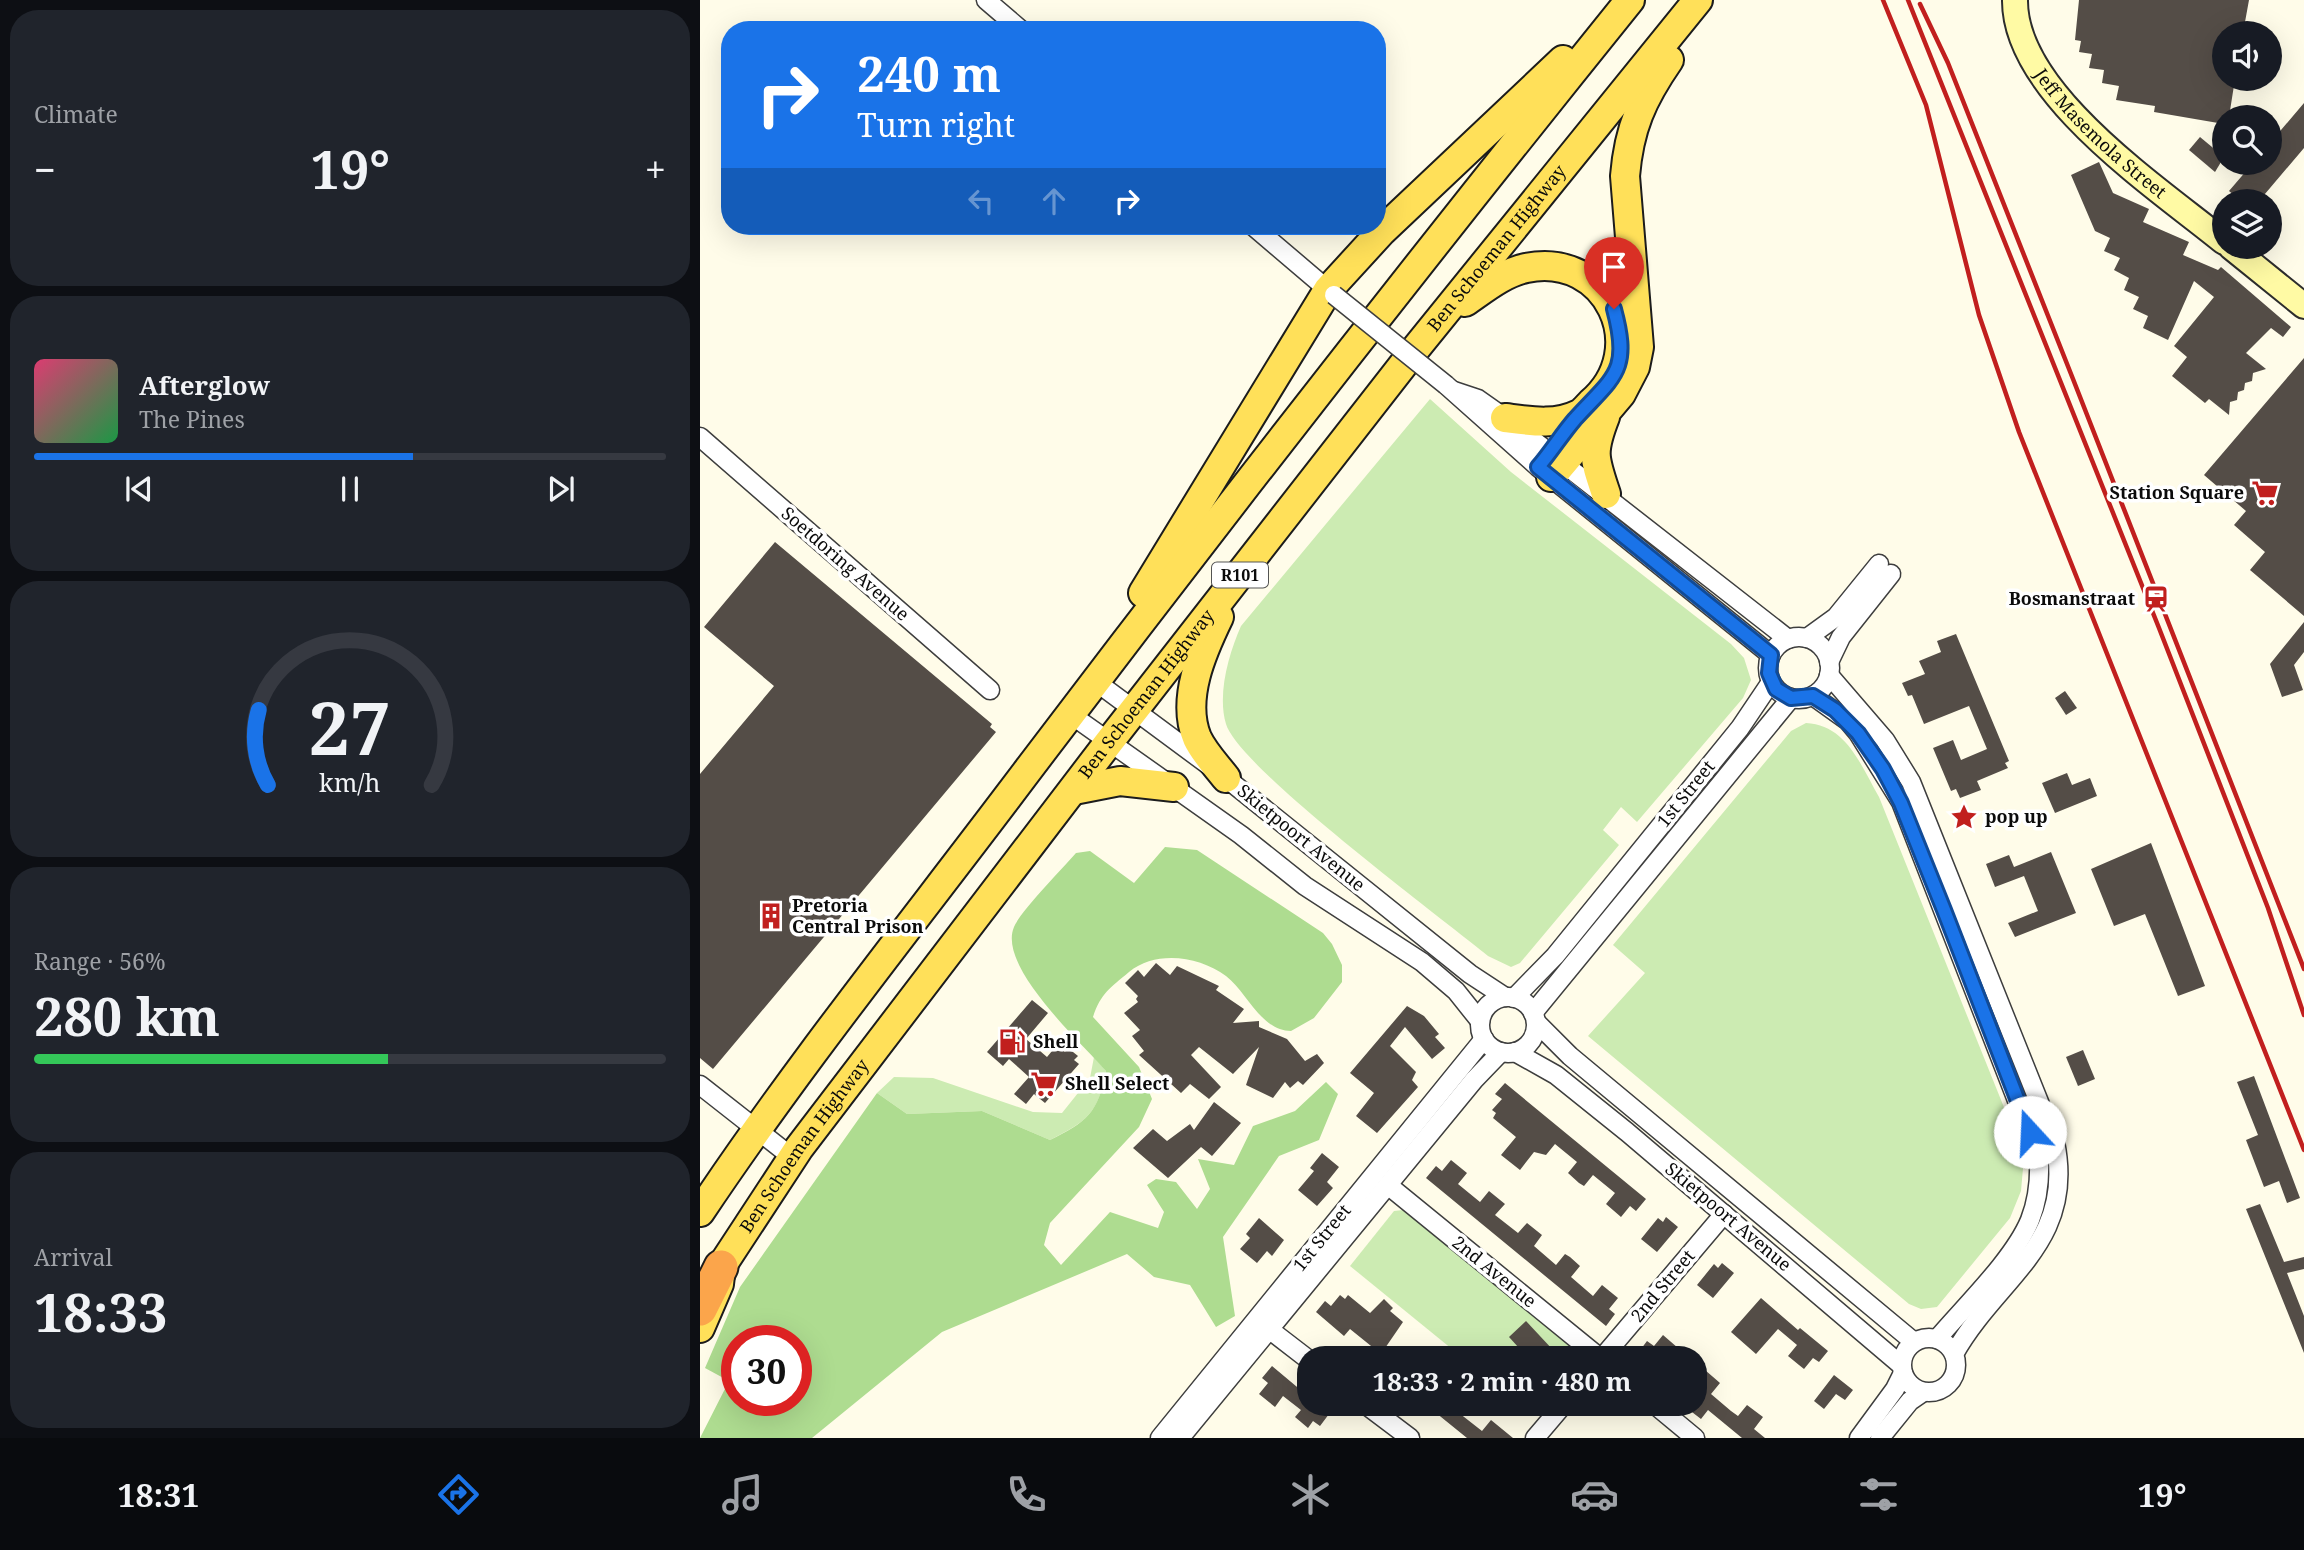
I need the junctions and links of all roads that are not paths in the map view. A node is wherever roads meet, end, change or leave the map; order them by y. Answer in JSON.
{"nodes":[{"id":1,"x":986,"y":0,"type":"edge"},
{"id":2,"x":1630,"y":0,"type":"edge"},
{"id":3,"x":1698,"y":0,"type":"edge"},
{"id":4,"x":1710,"y":0,"type":"edge"},
{"id":5,"x":2015,"y":0,"type":"edge"},
{"id":6,"x":1010,"y":21,"type":"edge"},
{"id":7,"x":1386,"y":227,"type":"edge"},
{"id":8,"x":2212,"y":232,"type":"edge"},
{"id":9,"x":1263,"y":235,"type":"edge"},
{"id":10,"x":1379,"y":235,"type":"edge"},
{"id":11,"x":2246,"y":259,"type":"edge"},
{"id":12,"x":1331,"y":292,"type":"junction"},
{"id":13,"x":2304,"y":306,"type":"edge"},
{"id":14,"x":1417,"y":347,"type":"junction"},
{"id":15,"x":1448,"y":387,"type":"junction"},
{"id":16,"x":1594,"y":412,"type":"junction"},
{"id":17,"x":1505,"y":418,"type":"junction"},
{"id":18,"x":700,"y":437,"type":"edge"},
{"id":19,"x":1551,"y":465,"type":"junction"},
{"id":20,"x":1606,"y":494,"type":"junction"},
{"id":21,"x":1241,"y":574,"type":"junction"},
{"id":22,"x":1807,"y":638,"type":"junction"},
{"id":23,"x":1788,"y":639,"type":"junction"},
{"id":24,"x":1771,"y":655,"type":"junction"},
{"id":25,"x":1829,"y":668,"type":"junction"},
{"id":26,"x":1099,"y":675,"type":"junction"},
{"id":27,"x":1771,"y":681,"type":"junction"},
{"id":28,"x":990,"y":690,"type":"dead end"},
{"id":29,"x":1813,"y":696,"type":"junction"},
{"id":30,"x":1791,"y":698,"type":"junction"},
{"id":31,"x":1135,"y":711,"type":"junction"},
{"id":32,"x":1070,"y":714,"type":"junction"},
{"id":33,"x":1109,"y":743,"type":"junction"},
{"id":34,"x":1226,"y":778,"type":"junction"},
{"id":35,"x":1174,"y":787,"type":"junction"},
{"id":36,"x":1074,"y":790,"type":"junction"},
{"id":37,"x":1509,"y":998,"type":"junction"},
{"id":38,"x":1535,"y":1018,"type":"junction"},
{"id":39,"x":1482,"y":1030,"type":"junction"},
{"id":40,"x":1508,"y":1052,"type":"junction"},
{"id":41,"x":700,"y":1085,"type":"edge"},
{"id":42,"x":755,"y":1130,"type":"junction"},
{"id":43,"x":793,"y":1158,"type":"junction"},
{"id":44,"x":1389,"y":1186,"type":"junction"},
{"id":45,"x":700,"y":1212,"type":"edge"},
{"id":46,"x":1724,"y":1214,"type":"junction"},
{"id":47,"x":721,"y":1267,"type":"junction"},
{"id":48,"x":700,"y":1309,"type":"edge"},
{"id":49,"x":700,"y":1328,"type":"edge"},
{"id":50,"x":1270,"y":1330,"type":"junction"},
{"id":51,"x":1937,"y":1339,"type":"junction"},
{"id":52,"x":1914,"y":1342,"type":"junction"},
{"id":53,"x":1586,"y":1346,"type":"edge"},
{"id":54,"x":1611,"y":1346,"type":"edge"},
{"id":55,"x":1297,"y":1351,"type":"edge"},
{"id":56,"x":1954,"y":1354,"type":"junction"},
{"id":57,"x":1902,"y":1369,"type":"junction"},
{"id":58,"x":1923,"y":1392,"type":"junction"},
{"id":59,"x":1381,"y":1416,"type":"edge"},
{"id":60,"x":1554,"y":1416,"type":"edge"},
{"id":61,"x":1668,"y":1416,"type":"edge"},
{"id":62,"x":1160,"y":1438,"type":"edge"},
{"id":63,"x":1180,"y":1438,"type":"edge"},
{"id":64,"x":1409,"y":1438,"type":"edge"},
{"id":65,"x":1535,"y":1438,"type":"edge"},
{"id":66,"x":1695,"y":1438,"type":"edge"},
{"id":67,"x":1859,"y":1438,"type":"edge"},
{"id":68,"x":1880,"y":1438,"type":"edge"}],
"edges":[{"from":1,"to":6,"type":"street"},
{"from":2,"to":7,"type":"main road"},
{"from":2,"to":26,"type":"main road","number":"R101"},
{"from":3,"to":14,"type":"main road","name":"Ben Schoeman Highway","number":"R101"},
{"from":4,"to":16,"type":"main road"},
{"from":5,"to":8,"type":"main road","name":"Jeff Masemola Street"},
{"from":9,"to":12,"type":"street"},
{"from":10,"to":12,"type":"main road"},
{"from":11,"to":13,"type":"main road"},
{"from":12,"to":15,"type":"street","bridge":true},
{"from":12,"to":26,"type":"main road"},
{"from":14,"to":16,"type":"main road"},
{"from":14,"to":21,"type":"main road","name":"Ben Schoeman Highway","number":"R101"},
{"from":15,"to":17,"type":"street"},
{"from":15,"to":19,"type":"street"},
{"from":16,"to":17,"type":"main road"},
{"from":16,"to":19,"type":"main road"},
{"from":16,"to":20,"type":"main road"},
{"from":17,"to":19,"type":"street"},
{"from":18,"to":28,"type":"street","name":"Soetdoring Avenue"},
{"from":19,"to":20,"type":"street"},
{"from":19,"to":24,"type":"street"},
{"from":20,"to":23,"type":"street"},
{"from":21,"to":31,"type":"main road","name":"Ben Schoeman Highway","number":"R101"},
{"from":21,"to":34,"type":"main road"},
{"from":22,"to":23,"type":"street"},
{"from":22,"to":25,"type":"street"},
{"from":22,"to":25,"type":"street"},
{"from":23,"to":24,"type":"street"},
{"from":24,"to":27,"type":"street"},
{"from":25,"to":29,"type":"street"},
{"from":25,"to":56,"type":"street"},
{"from":26,"to":31,"type":"street","name":"Skietpoort Avenue"},
{"from":26,"to":32,"type":"main road","number":"R101"},
{"from":27,"to":30,"type":"street"},
{"from":27,"to":37,"type":"street","name":"1st Street"},
{"from":29,"to":30,"type":"street"},
{"from":29,"to":51,"type":"street"},
{"from":30,"to":38,"type":"street","name":"1st Street"},
{"from":31,"to":33,"type":"main road","name":"Ben Schoeman Highway","number":"R101"},
{"from":31,"to":34,"type":"street","name":"Skietpoort Avenue"},
{"from":32,"to":33,"type":"street","name":"Skietpoort Avenue"},
{"from":32,"to":42,"type":"main road","number":"R101"},
{"from":33,"to":35,"type":"street","name":"Skietpoort Avenue"},
{"from":33,"to":36,"type":"main road","name":"Ben Schoeman Highway","number":"R101"},
{"from":34,"to":37,"type":"street","name":"Skietpoort Avenue"},
{"from":35,"to":36,"type":"main road"},
{"from":35,"to":39,"type":"street","name":"Skietpoort Avenue"},
{"from":36,"to":43,"type":"main road","name":"Ben Schoeman Highway","number":"R101"},
{"from":37,"to":38,"type":"street"},
{"from":37,"to":39,"type":"street"},
{"from":38,"to":40,"type":"street"},
{"from":38,"to":52,"type":"street","name":"Skietpoort Avenue"},
{"from":39,"to":40,"type":"street"},
{"from":39,"to":62,"type":"street","name":"1st Street"},
{"from":40,"to":44,"type":"street","name":"1st Street"},
{"from":40,"to":46,"type":"street","name":"Skietpoort Avenue"},
{"from":41,"to":42,"type":"street"},
{"from":42,"to":43,"type":"street"},
{"from":42,"to":45,"type":"main road","number":"R101"},
{"from":43,"to":47,"type":"main road","name":"Ben Schoeman Highway","number":"R101"},
{"from":44,"to":50,"type":"street","name":"1st Street"},
{"from":44,"to":53,"type":"street","name":"2nd Avenue"},
{"from":46,"to":54,"type":"street","name":"2nd Street"},
{"from":46,"to":57,"type":"street","name":"Skietpoort Avenue"},
{"from":47,"to":48,"type":"highway","name":"Ben Schoeman Highway"},
{"from":47,"to":49,"type":"main road"},
{"from":50,"to":55,"type":"street"},
{"from":50,"to":63,"type":"street","name":"1st Street"},
{"from":51,"to":52,"type":"street"},
{"from":51,"to":56,"type":"street"},
{"from":52,"to":57,"type":"street"},
{"from":56,"to":58,"type":"street"},
{"from":57,"to":58,"type":"street"},
{"from":57,"to":67,"type":"street"},
{"from":58,"to":68,"type":"street"},
{"from":59,"to":64,"type":"street"},
{"from":60,"to":65,"type":"street"},
{"from":61,"to":66,"type":"street"}]}
